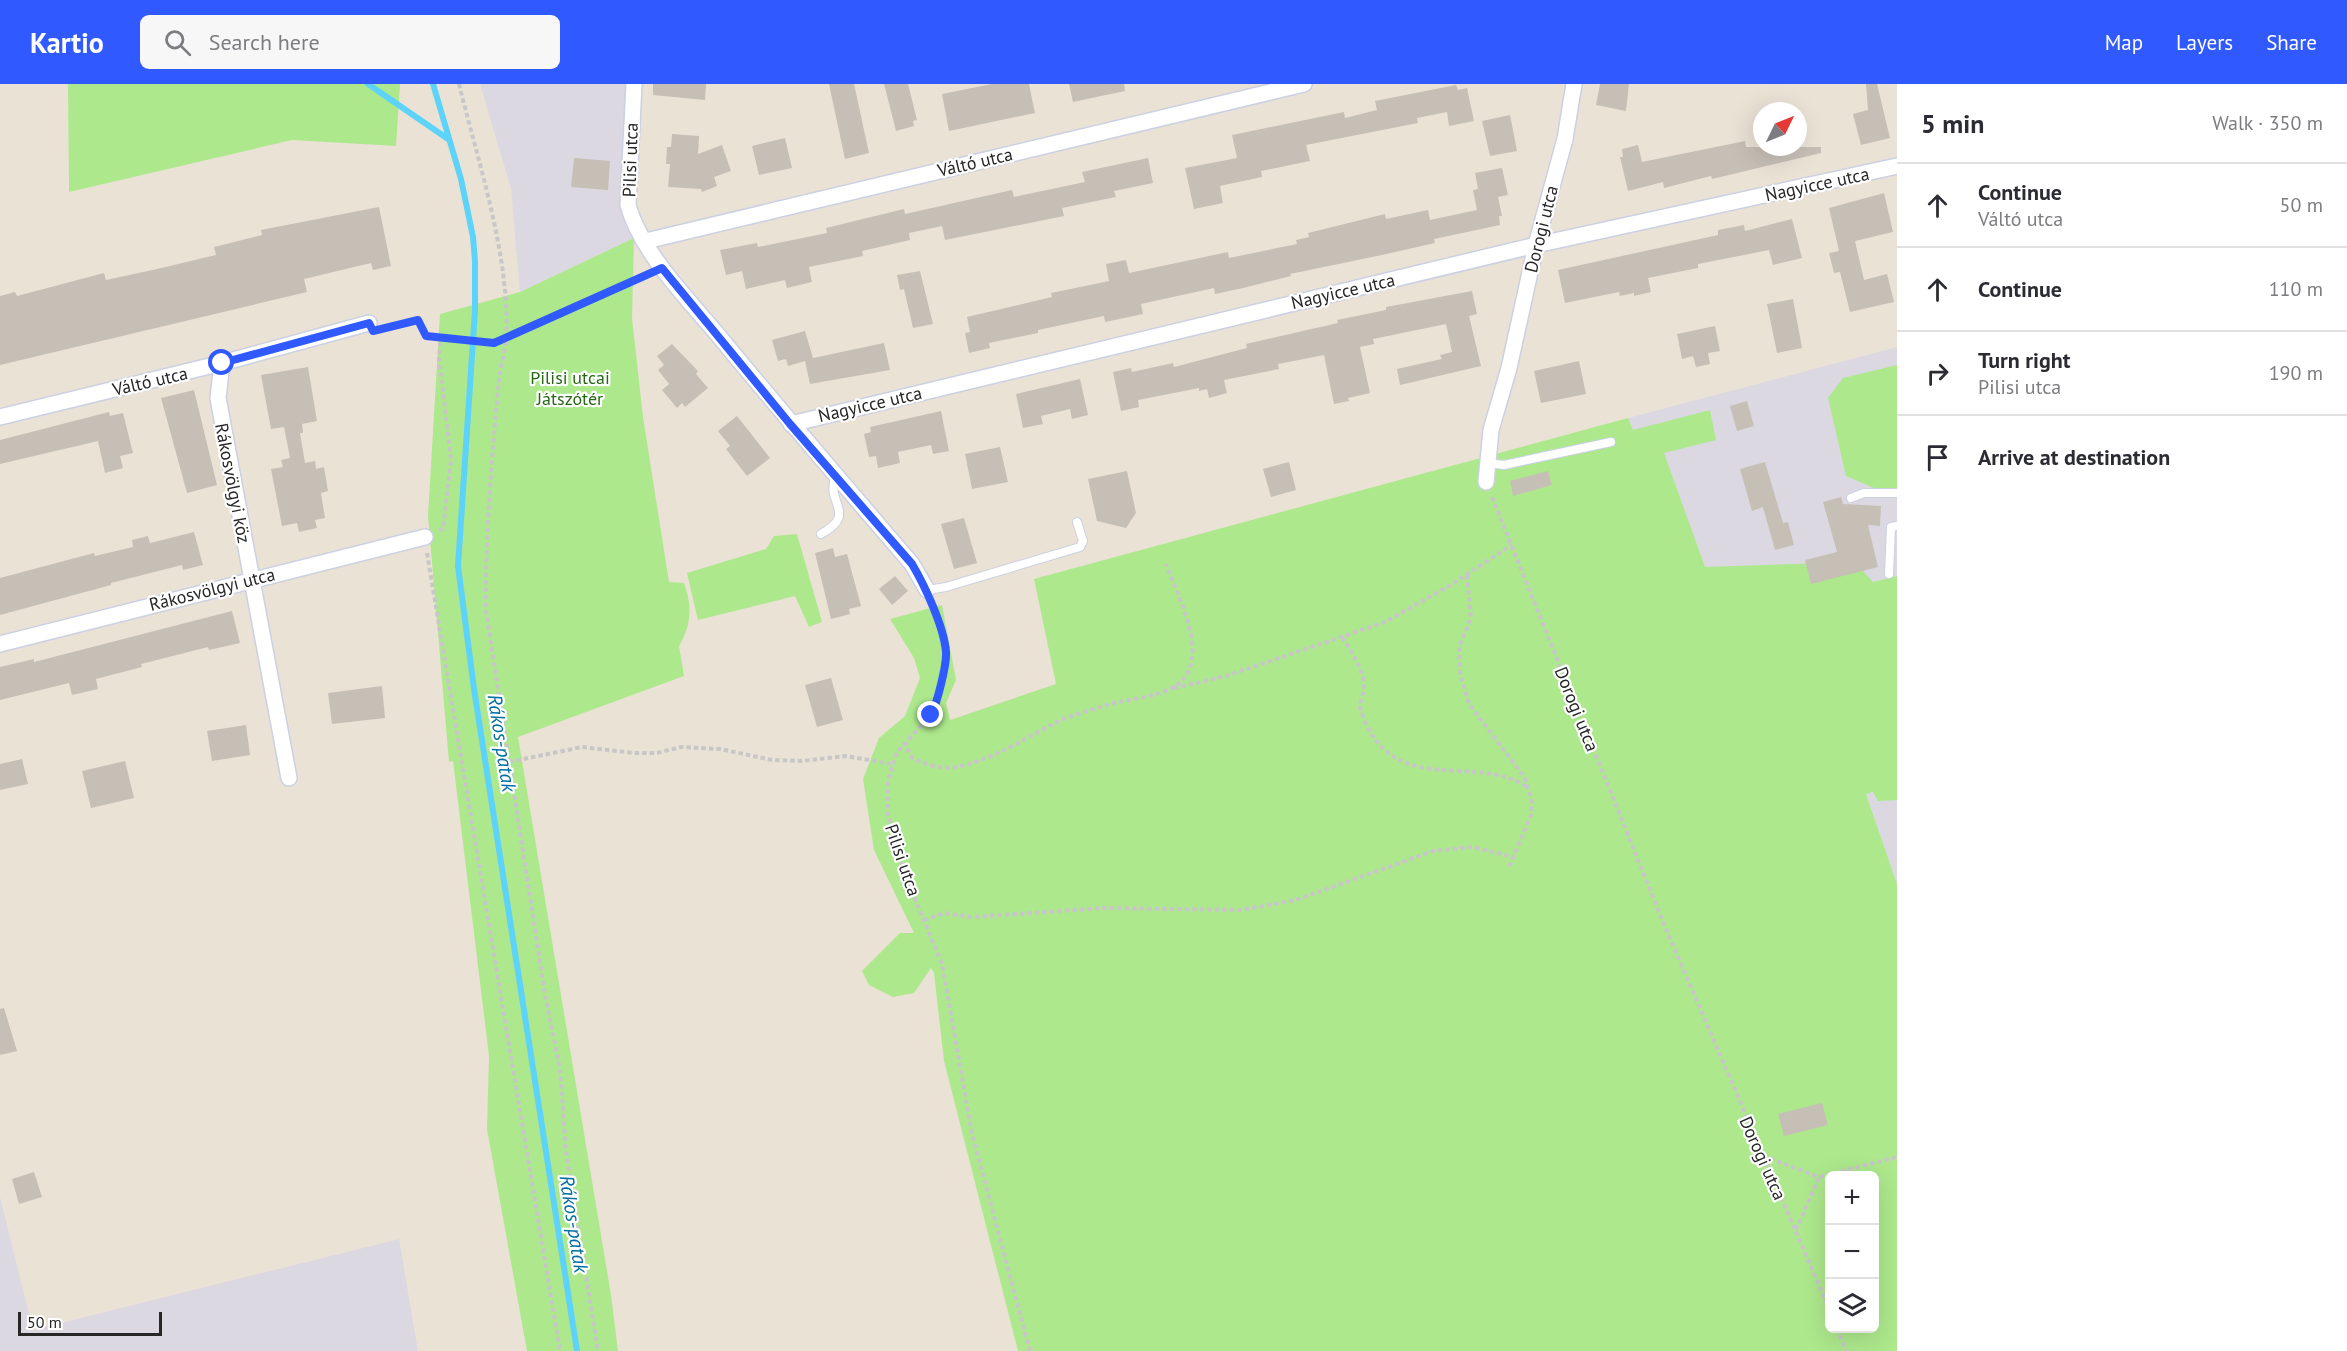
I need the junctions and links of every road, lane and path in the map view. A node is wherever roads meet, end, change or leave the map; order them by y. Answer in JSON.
{"nodes":[{"id":1,"x":459,"y":84,"type":"edge"},
{"id":2,"x":634,"y":84,"type":"edge"},
{"id":3,"x":1304,"y":84,"type":"edge"},
{"id":4,"x":1574,"y":84,"type":"edge"},
{"id":5,"x":1897,"y":166,"type":"edge"},
{"id":6,"x":646,"y":241,"type":"junction"},
{"id":7,"x":1536,"y":245,"type":"junction"},
{"id":8,"x":662,"y":268,"type":"junction"},
{"id":9,"x":369,"y":323,"type":"joint"},
{"id":10,"x":441,"y":339,"type":"junction"},
{"id":11,"x":506,"y":339,"type":"junction"},
{"id":12,"x":222,"y":363,"type":"junction"},
{"id":13,"x":0,"y":417,"type":"edge"},
{"id":14,"x":790,"y":424,"type":"junction"},
{"id":15,"x":1611,"y":442,"type":"dead end"},
{"id":16,"x":1486,"y":463,"type":"junction"},
{"id":17,"x":837,"y":476,"type":"junction"},
{"id":18,"x":1486,"y":482,"type":"joint"},
{"id":19,"x":1897,"y":493,"type":"edge"},
{"id":20,"x":1851,"y":498,"type":"dead end"},
{"id":21,"x":1077,"y":522,"type":"dead end"},
{"id":22,"x":1897,"y":526,"type":"edge"},
{"id":23,"x":821,"y":534,"type":"dead end"},
{"id":24,"x":425,"y":537,"type":"junction"},
{"id":25,"x":1512,"y":545,"type":"junction"},
{"id":26,"x":1166,"y":564,"type":"dead end"},
{"id":27,"x":1467,"y":574,"type":"junction"},
{"id":28,"x":1889,"y":574,"type":"dead end"},
{"id":29,"x":251,"y":579,"type":"junction"},
{"id":30,"x":927,"y":590,"type":"junction"},
{"id":31,"x":1342,"y":637,"type":"junction"},
{"id":32,"x":0,"y":644,"type":"edge"},
{"id":33,"x":1173,"y":689,"type":"junction"},
{"id":34,"x":904,"y":742,"type":"junction"},
{"id":35,"x":509,"y":762,"type":"junction"},
{"id":36,"x":892,"y":764,"type":"junction"},
{"id":37,"x":289,"y":778,"type":"dead end"},
{"id":38,"x":1528,"y":786,"type":"junction"},
{"id":39,"x":1513,"y":857,"type":"junction"},
{"id":40,"x":1509,"y":867,"type":"dead end"},
{"id":41,"x":924,"y":920,"type":"junction"},
{"id":42,"x":1762,"y":1156,"type":"junction"},
{"id":43,"x":1897,"y":1157,"type":"edge"},
{"id":44,"x":1818,"y":1177,"type":"junction"},
{"id":45,"x":1795,"y":1231,"type":"junction"},
{"id":46,"x":1825,"y":1300,"type":"edge"},
{"id":47,"x":1839,"y":1333,"type":"edge"},
{"id":48,"x":560,"y":1351,"type":"edge"},
{"id":49,"x":598,"y":1351,"type":"edge"},
{"id":50,"x":1030,"y":1351,"type":"edge"},
{"id":51,"x":1846,"y":1351,"type":"edge"}],
"edges":[{"from":1,"to":11,"type":"path"},
{"from":2,"to":6,"type":"street","name":"Pilisi utca"},
{"from":3,"to":6,"type":"street","name":"Váltó utca"},
{"from":4,"to":7,"type":"street","name":"Dorogi utca"},
{"from":5,"to":7,"type":"street","name":"Nagyicce utca"},
{"from":6,"to":8,"type":"street","name":"Pilisi utca"},
{"from":7,"to":14,"type":"street","name":"Nagyicce utca"},
{"from":7,"to":16,"type":"street","name":"Dorogi utca"},
{"from":8,"to":11,"type":"path"},
{"from":8,"to":14,"type":"street","name":"Pilisi utca"},
{"from":9,"to":10,"type":"path"},
{"from":9,"to":12,"type":"street","name":"Váltó utca"},
{"from":10,"to":11,"type":"path"},
{"from":10,"to":24,"type":"path"},
{"from":11,"to":35,"type":"path"},
{"from":12,"to":13,"type":"street","name":"Váltó utca"},
{"from":12,"to":29,"type":"street","name":"Rákosvölgyi köz"},
{"from":14,"to":17,"type":"street","name":"Pilisi utca"},
{"from":15,"to":16,"type":"lane"},
{"from":16,"to":18,"type":"street","name":"Dorogi utca"},
{"from":17,"to":23,"type":"lane"},
{"from":17,"to":30,"type":"street","name":"Pilisi utca"},
{"from":18,"to":25,"type":"path","name":"Dorogi utca"},
{"from":19,"to":20,"type":"lane"},
{"from":21,"to":30,"type":"lane"},
{"from":22,"to":28,"type":"lane"},
{"from":24,"to":29,"type":"street","name":"Rákosvölgyi utca"},
{"from":24,"to":48,"type":"path"},
{"from":25,"to":27,"type":"path"},
{"from":25,"to":42,"type":"path","name":"Dorogi utca"},
{"from":26,"to":33,"type":"path"},
{"from":27,"to":31,"type":"path"},
{"from":27,"to":38,"type":"path"},
{"from":29,"to":32,"type":"street","name":"Rákosvölgyi utca"},
{"from":29,"to":37,"type":"street","name":"Rákosvölgyi köz"},
{"from":30,"to":34,"type":"path","name":"Pilisi utca"},
{"from":31,"to":33,"type":"path"},
{"from":31,"to":38,"type":"path"},
{"from":33,"to":34,"type":"path"},
{"from":34,"to":36,"type":"path","name":"Pilisi utca"},
{"from":35,"to":36,"type":"path"},
{"from":35,"to":49,"type":"path"},
{"from":36,"to":41,"type":"path","name":"Pilisi utca"},
{"from":38,"to":39,"type":"path"},
{"from":39,"to":40,"type":"path"},
{"from":39,"to":41,"type":"path"},
{"from":41,"to":50,"type":"path","name":"Pilisi utca"},
{"from":42,"to":44,"type":"path"},
{"from":42,"to":45,"type":"path","name":"Dorogi utca"},
{"from":43,"to":44,"type":"path"},
{"from":44,"to":45,"type":"path"},
{"from":45,"to":46,"type":"path","name":"Dorogi utca"},
{"from":47,"to":51,"type":"path"}]}
